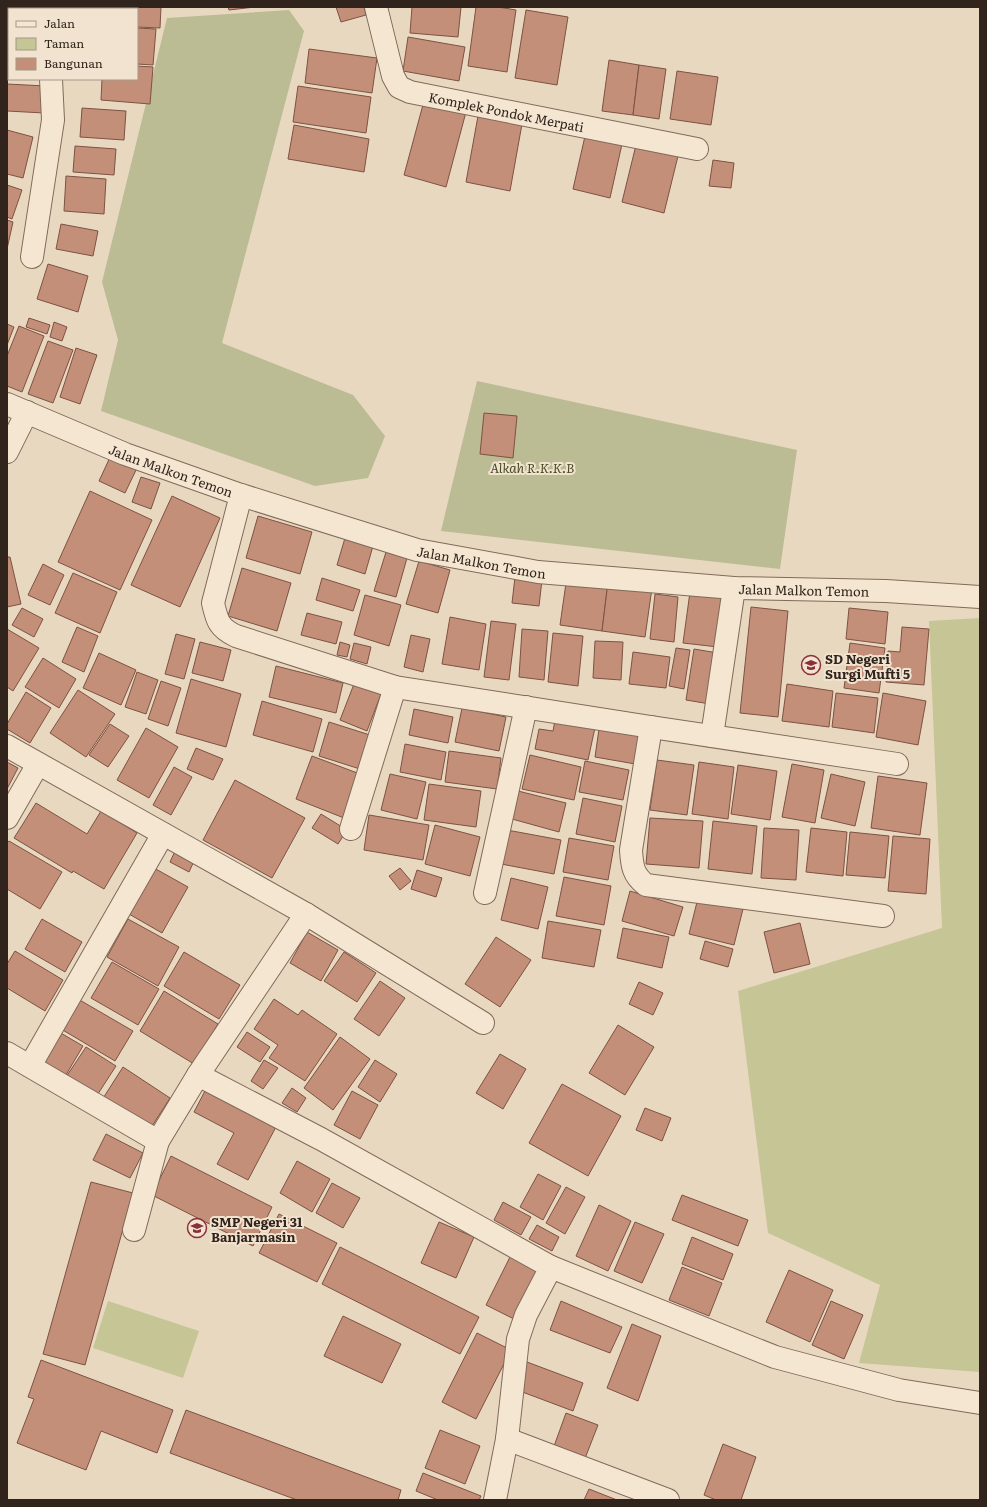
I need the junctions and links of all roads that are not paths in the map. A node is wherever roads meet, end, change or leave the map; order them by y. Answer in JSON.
{"nodes":[{"id":1,"x":376,"y":7,"type":"edge"},
{"id":2,"x":51,"y":80,"type":"edge"},
{"id":3,"x":697,"y":149,"type":"dead end"},
{"id":4,"x":32,"y":258,"type":"dead end"},
{"id":5,"x":17,"y":408,"type":"edge"},
{"id":6,"x":7,"y":452,"type":"edge"},
{"id":7,"x":241,"y":495,"type":"junction"},
{"id":8,"x":734,"y":588,"type":"junction"},
{"id":9,"x":980,"y":597,"type":"edge"},
{"id":10,"x":395,"y":687,"type":"junction"},
{"id":11,"x":526,"y":708,"type":"junction"},
{"id":12,"x":651,"y":728,"type":"junction"},
{"id":13,"x":712,"y":736,"type":"junction"},
{"id":14,"x":7,"y":746,"type":"edge"},
{"id":15,"x":38,"y":764,"type":"junction"},
{"id":16,"x":897,"y":764,"type":"dead end"},
{"id":17,"x":7,"y":818,"type":"edge"},
{"id":18,"x":351,"y":828,"type":"dead end"},
{"id":19,"x":164,"y":834,"type":"junction"},
{"id":20,"x":485,"y":892,"type":"dead end"},
{"id":21,"x":306,"y":914,"type":"junction"},
{"id":22,"x":884,"y":916,"type":"dead end"},
{"id":23,"x":483,"y":1023,"type":"dead end"},
{"id":24,"x":7,"y":1053,"type":"edge"},
{"id":25,"x":30,"y":1066,"type":"junction"},
{"id":26,"x":198,"y":1075,"type":"junction"},
{"id":27,"x":158,"y":1141,"type":"junction"},
{"id":28,"x":134,"y":1230,"type":"dead end"},
{"id":29,"x":551,"y":1267,"type":"junction"},
{"id":30,"x":980,"y":1403,"type":"edge"},
{"id":31,"x":508,"y":1439,"type":"junction"},
{"id":32,"x":495,"y":1500,"type":"edge"},
{"id":33,"x":668,"y":1500,"type":"edge"}],
"edges":[{"from":1,"to":3,"type":"street","name":"Komplek Pondok Merpati"},
{"from":2,"to":4,"type":"street"},
{"from":5,"to":6,"type":"street"},
{"from":5,"to":7,"type":"street","name":"Jalan Malkon Temon"},
{"from":7,"to":8,"type":"street","name":"Jalan Malkon Temon"},
{"from":7,"to":10,"type":"street"},
{"from":8,"to":9,"type":"street","name":"Jalan Malkon Temon"},
{"from":8,"to":13,"type":"street"},
{"from":10,"to":11,"type":"street"},
{"from":10,"to":18,"type":"street"},
{"from":11,"to":12,"type":"street"},
{"from":11,"to":20,"type":"street"},
{"from":12,"to":13,"type":"street"},
{"from":12,"to":22,"type":"street"},
{"from":13,"to":16,"type":"street"},
{"from":14,"to":15,"type":"street"},
{"from":15,"to":17,"type":"street"},
{"from":15,"to":19,"type":"street"},
{"from":19,"to":21,"type":"street"},
{"from":19,"to":25,"type":"street"},
{"from":21,"to":23,"type":"street"},
{"from":21,"to":26,"type":"street"},
{"from":24,"to":25,"type":"street"},
{"from":25,"to":27,"type":"street"},
{"from":26,"to":27,"type":"street"},
{"from":26,"to":29,"type":"street"},
{"from":27,"to":28,"type":"street"},
{"from":29,"to":30,"type":"street"},
{"from":29,"to":31,"type":"street"},
{"from":31,"to":32,"type":"street"},
{"from":31,"to":33,"type":"street"}]}
